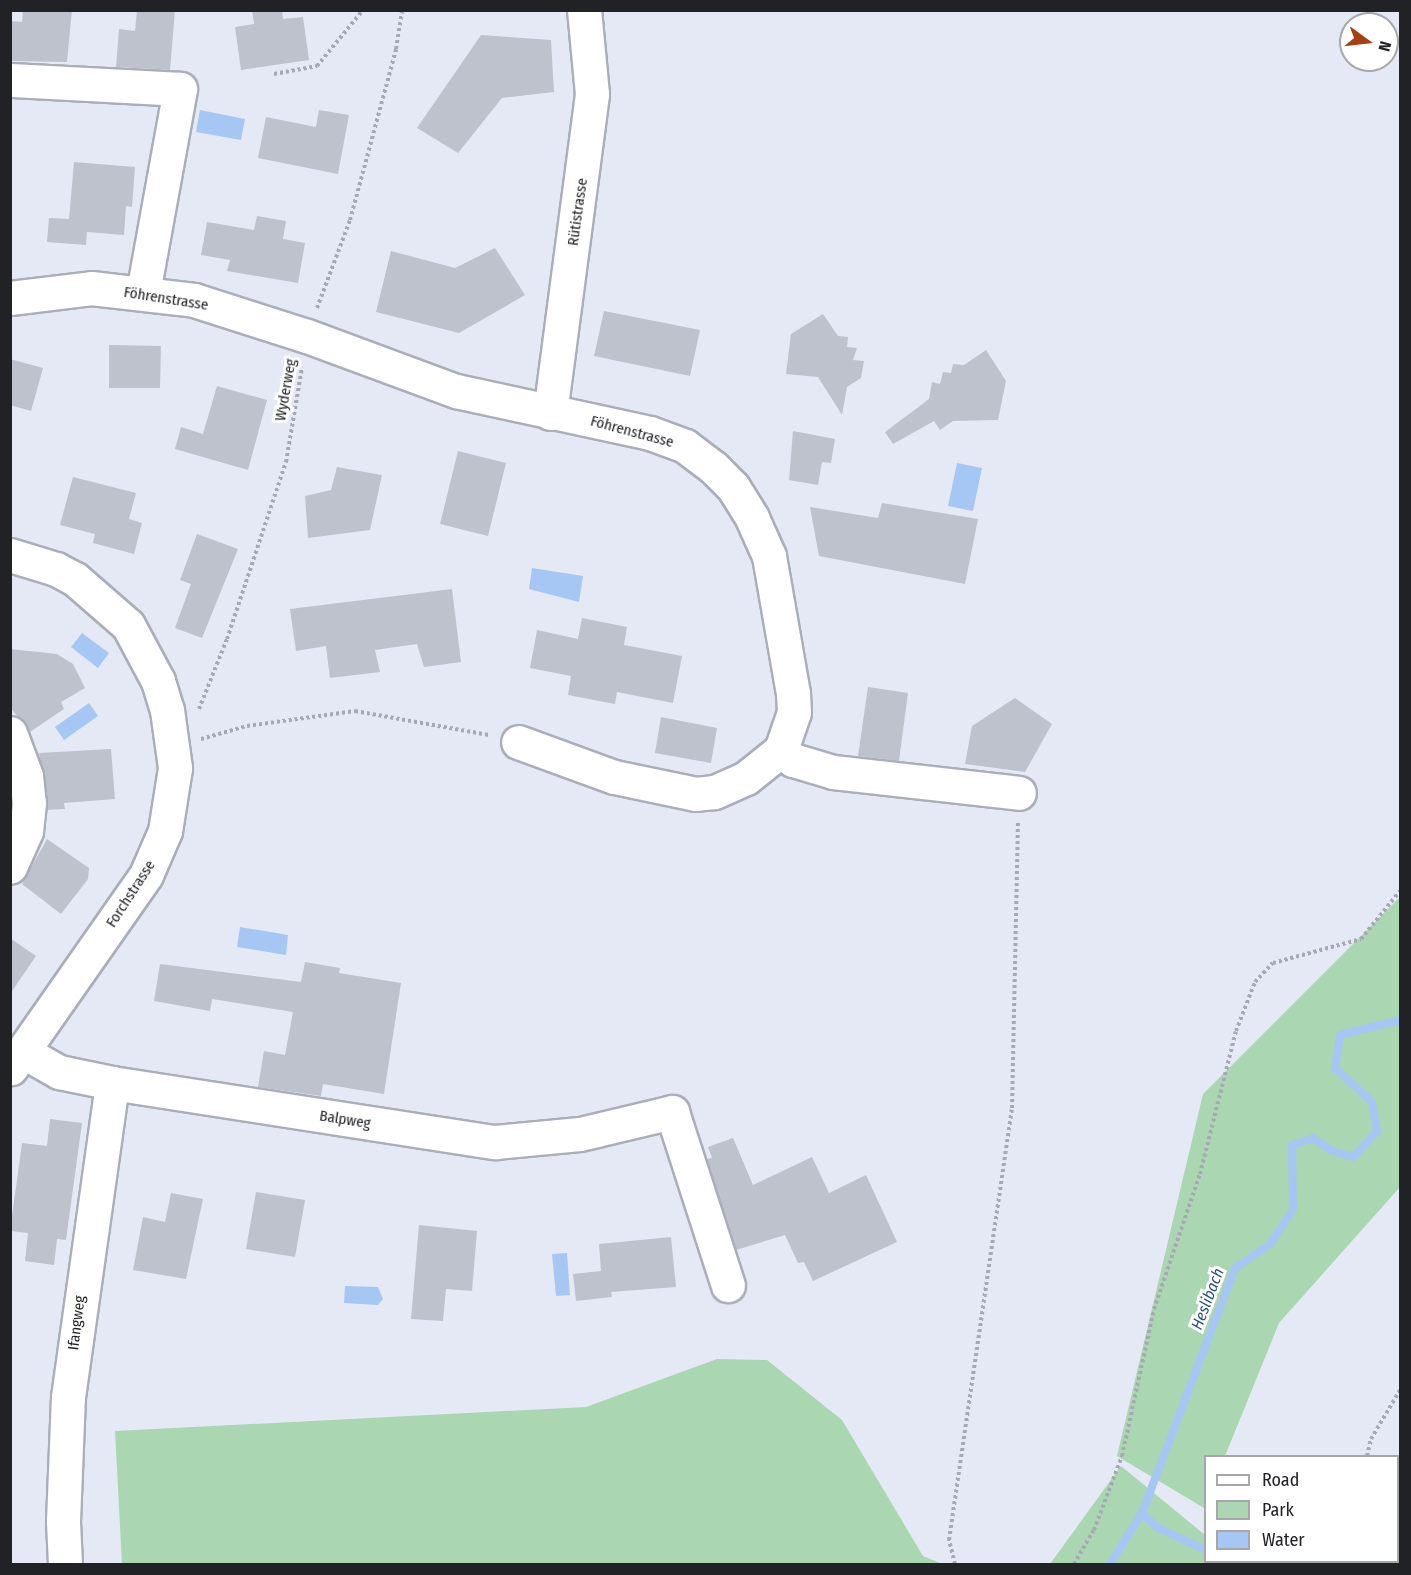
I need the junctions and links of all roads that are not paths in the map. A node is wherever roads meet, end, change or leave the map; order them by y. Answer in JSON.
{"nodes":[{"id":1,"x":584,"y":10,"type":"edge"},
{"id":2,"x":10,"y":80,"type":"edge"},
{"id":3,"x":143,"y":294,"type":"junction"},
{"id":4,"x":10,"y":298,"type":"edge"},
{"id":5,"x":550,"y":412,"type":"junction"},
{"id":6,"x":10,"y":555,"type":"edge"},
{"id":7,"x":10,"y":733,"type":"edge"},
{"id":8,"x":518,"y":742,"type":"road end"},
{"id":9,"x":781,"y":750,"type":"junction"},
{"id":10,"x":1019,"y":793,"type":"road end"},
{"id":11,"x":10,"y":867,"type":"edge"},
{"id":12,"x":16,"y":1060,"type":"edge"},
{"id":13,"x":112,"y":1083,"type":"junction"},
{"id":14,"x":728,"y":1285,"type":"dead end"},
{"id":15,"x":65,"y":1564,"type":"edge"}],
"edges":[{"from":1,"to":5,"type":"street","name":"Rütistrasse"},
{"from":2,"to":3,"type":"street"},
{"from":3,"to":4,"type":"street","name":"Föhrenstrasse"},
{"from":3,"to":5,"type":"street","name":"Föhrenstrasse"},
{"from":5,"to":9,"type":"street","name":"Föhrenstrasse"},
{"from":6,"to":12,"type":"street","name":"Forchstrasse"},
{"from":7,"to":11,"type":"street"},
{"from":8,"to":9,"type":"street"},
{"from":9,"to":10,"type":"street"},
{"from":12,"to":13,"type":"street","name":"Balpweg"},
{"from":13,"to":14,"type":"street","name":"Balpweg"},
{"from":13,"to":15,"type":"street","name":"Ifangweg"}]}
